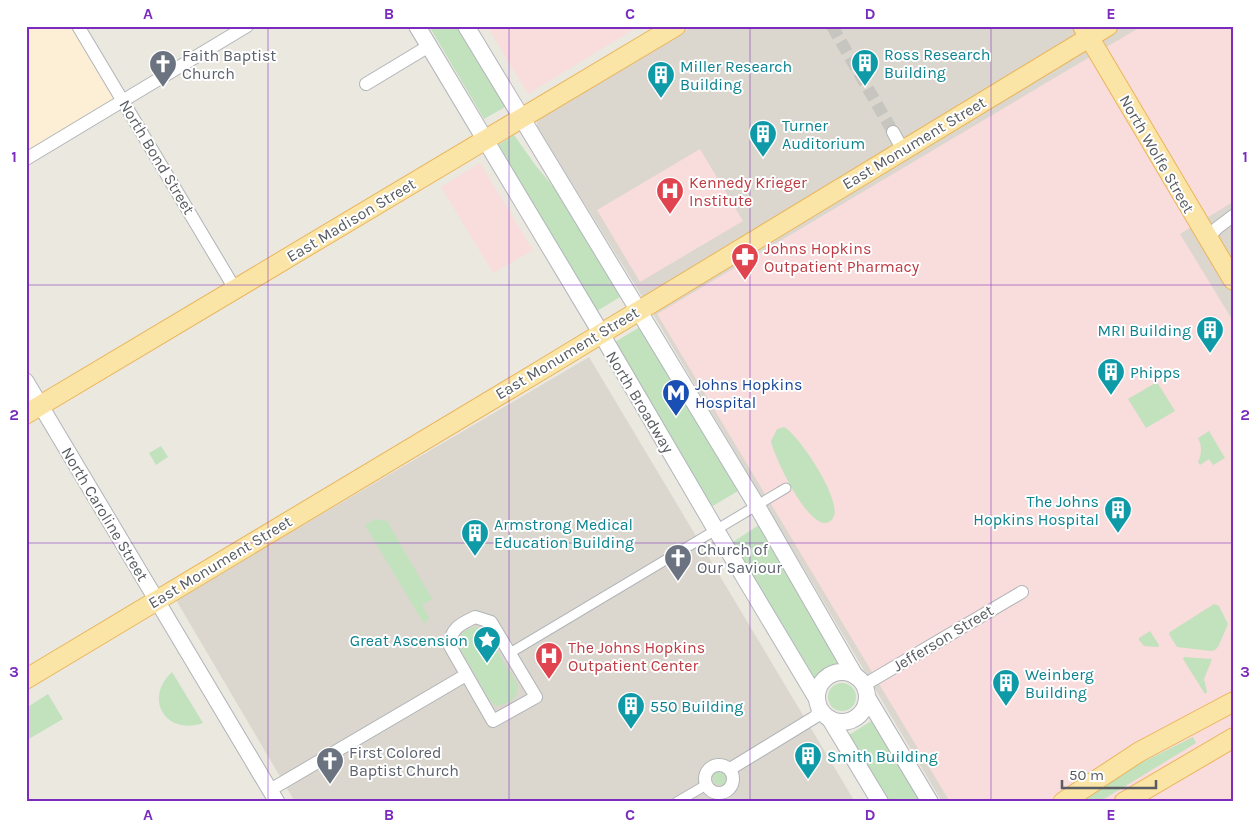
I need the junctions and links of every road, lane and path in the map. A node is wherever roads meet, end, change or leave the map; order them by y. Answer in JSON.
{"nodes":[{"id":1,"x":78,"y":26,"type":"edge"},
{"id":2,"x":247,"y":26,"type":"edge"},
{"id":3,"x":417,"y":26,"type":"edge"},
{"id":4,"x":466,"y":26,"type":"edge"},
{"id":5,"x":676,"y":26,"type":"edge"},
{"id":6,"x":1108,"y":26,"type":"edge"},
{"id":7,"x":1086,"y":32,"type":"edge"},
{"id":8,"x":429,"y":46,"type":"junction"},
{"id":9,"x":366,"y":84,"type":"dead end"},
{"id":10,"x":123,"y":101,"type":"junction"},
{"id":11,"x":521,"y":118,"type":"junction"},
{"id":12,"x":893,"y":132,"type":"tunnel mouth"},
{"id":13,"x":485,"y":140,"type":"junction"},
{"id":14,"x":903,"y":150,"type":"junction"},
{"id":15,"x":26,"y":159,"type":"edge"},
{"id":16,"x":1233,"y":216,"type":"edge"},
{"id":17,"x":1208,"y":240,"type":"junction"},
{"id":18,"x":1233,"y":280,"type":"edge"},
{"id":19,"x":235,"y":289,"type":"junction"},
{"id":20,"x":638,"y":310,"type":"junction"},
{"id":21,"x":599,"y":333,"type":"junction"},
{"id":22,"x":26,"y":382,"type":"edge"},
{"id":23,"x":34,"y":410,"type":"edge"},
{"id":24,"x":786,"y":488,"type":"dead end"},
{"id":25,"x":757,"y":506,"type":"junction"},
{"id":26,"x":716,"y":530,"type":"junction"},
{"id":27,"x":1022,"y":592,"type":"dead end"},
{"id":28,"x":157,"y":600,"type":"junction"},
{"id":29,"x":510,"y":653,"type":"junction"},
{"id":30,"x":466,"y":675,"type":"junction"},
{"id":31,"x":26,"y":679,"type":"edge"},
{"id":32,"x":862,"y":686,"type":"junction"},
{"id":33,"x":1233,"y":702,"type":"edge"},
{"id":34,"x":823,"y":709,"type":"junction"},
{"id":35,"x":1233,"y":738,"type":"edge"},
{"id":36,"x":730,"y":769,"type":"junction"},
{"id":37,"x":706,"y":785,"type":"junction"},
{"id":38,"x":273,"y":796,"type":"edge"},
{"id":39,"x":677,"y":802,"type":"edge"},
{"id":40,"x":880,"y":802,"type":"edge"},
{"id":41,"x":930,"y":802,"type":"edge"},
{"id":42,"x":1063,"y":802,"type":"edge"},
{"id":43,"x":1124,"y":802,"type":"edge"}],
"edges":[{"from":1,"to":10,"type":"street","name":"North Bond Street"},
{"from":2,"to":10,"type":"street"},
{"from":3,"to":8,"type":"main road","name":"North Broadway"},
{"from":4,"to":11,"type":"main road"},
{"from":5,"to":11,"type":"main road","name":"East Madison Street"},
{"from":6,"to":7,"type":"main road","name":"East Monument Street"},
{"from":7,"to":14,"type":"main road","name":"East Monument Street"},
{"from":7,"to":17,"type":"main road","name":"North Wolfe Street"},
{"from":8,"to":9,"type":"street"},
{"from":8,"to":13,"type":"main road","name":"North Broadway"},
{"from":10,"to":15,"type":"street"},
{"from":10,"to":19,"type":"street","name":"North Bond Street"},
{"from":11,"to":13,"type":"main road","name":"East Madison Street"},
{"from":11,"to":20,"type":"main road"},
{"from":12,"to":14,"type":"street"},
{"from":13,"to":19,"type":"main road","name":"East Madison Street"},
{"from":13,"to":21,"type":"main road","name":"North Broadway"},
{"from":14,"to":20,"type":"main road","name":"East Monument Street"},
{"from":16,"to":17,"type":"street"},
{"from":17,"to":18,"type":"main road","name":"North Wolfe Street"},
{"from":19,"to":23,"type":"main road","name":"East Madison Street"},
{"from":20,"to":21,"type":"main road","name":"East Monument Street"},
{"from":20,"to":25,"type":"main road"},
{"from":21,"to":26,"type":"main road","name":"North Broadway"},
{"from":21,"to":28,"type":"main road","name":"East Monument Street"},
{"from":22,"to":23,"type":"street","name":"North Caroline Street"},
{"from":23,"to":28,"type":"street","name":"North Caroline Street"},
{"from":24,"to":25,"type":"street"},
{"from":25,"to":26,"type":"street"},
{"from":25,"to":32,"type":"main road"},
{"from":26,"to":29,"type":"street"},
{"from":26,"to":34,"type":"main road","name":"North Broadway"},
{"from":27,"to":32,"type":"street","name":"Jefferson Street"},
{"from":28,"to":31,"type":"main road","name":"East Monument Street"},
{"from":28,"to":38,"type":"street","name":"North Caroline Street"},
{"from":29,"to":30,"type":"street"},
{"from":29,"to":30,"type":"street"},
{"from":30,"to":38,"type":"street"},
{"from":32,"to":34,"type":"main road"},
{"from":32,"to":34,"type":"main road"},
{"from":32,"to":41,"type":"main road"},
{"from":33,"to":42,"type":"main road"},
{"from":34,"to":36,"type":"street"},
{"from":34,"to":40,"type":"main road","name":"North Broadway"},
{"from":35,"to":43,"type":"main road"},
{"from":36,"to":37,"type":"street"},
{"from":36,"to":37,"type":"street"},
{"from":37,"to":39,"type":"street"}]}
